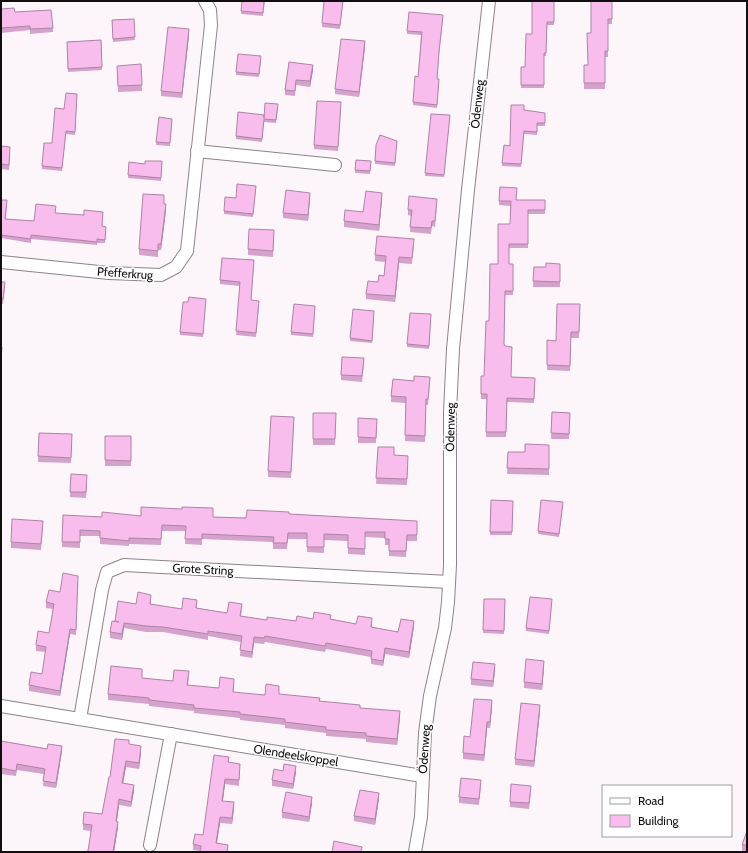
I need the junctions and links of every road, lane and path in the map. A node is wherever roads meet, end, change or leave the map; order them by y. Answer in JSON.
{"nodes":[{"id":1,"x":204,"y":1,"type":"edge"},
{"id":2,"x":488,"y":1,"type":"edge"},
{"id":3,"x":197,"y":151,"type":"junction"},
{"id":4,"x":335,"y":165,"type":"dead end"},
{"id":5,"x":1,"y":262,"type":"edge"},
{"id":6,"x":449,"y":582,"type":"junction"},
{"id":7,"x":1,"y":706,"type":"edge"},
{"id":8,"x":80,"y":719,"type":"junction"},
{"id":9,"x":170,"y":734,"type":"junction"},
{"id":10,"x":422,"y":776,"type":"junction"},
{"id":11,"x":150,"y":845,"type":"dead end"},
{"id":12,"x":415,"y":852,"type":"edge"}],
"edges":[{"from":1,"to":3,"type":"street","name":"Pfefferkrug"},
{"from":2,"to":6,"type":"street","name":"Ödenweg"},
{"from":3,"to":4,"type":"street"},
{"from":3,"to":5,"type":"street","name":"Pfefferkrug"},
{"from":6,"to":8,"type":"street","name":"Grote String"},
{"from":6,"to":10,"type":"street","name":"Ödenweg"},
{"from":7,"to":8,"type":"street","name":"Olendeelskoppel"},
{"from":8,"to":9,"type":"street","name":"Olendeelskoppel"},
{"from":9,"to":10,"type":"street","name":"Olendeelskoppel"},
{"from":9,"to":11,"type":"street"},
{"from":10,"to":12,"type":"street","name":"Ödenweg"}]}
